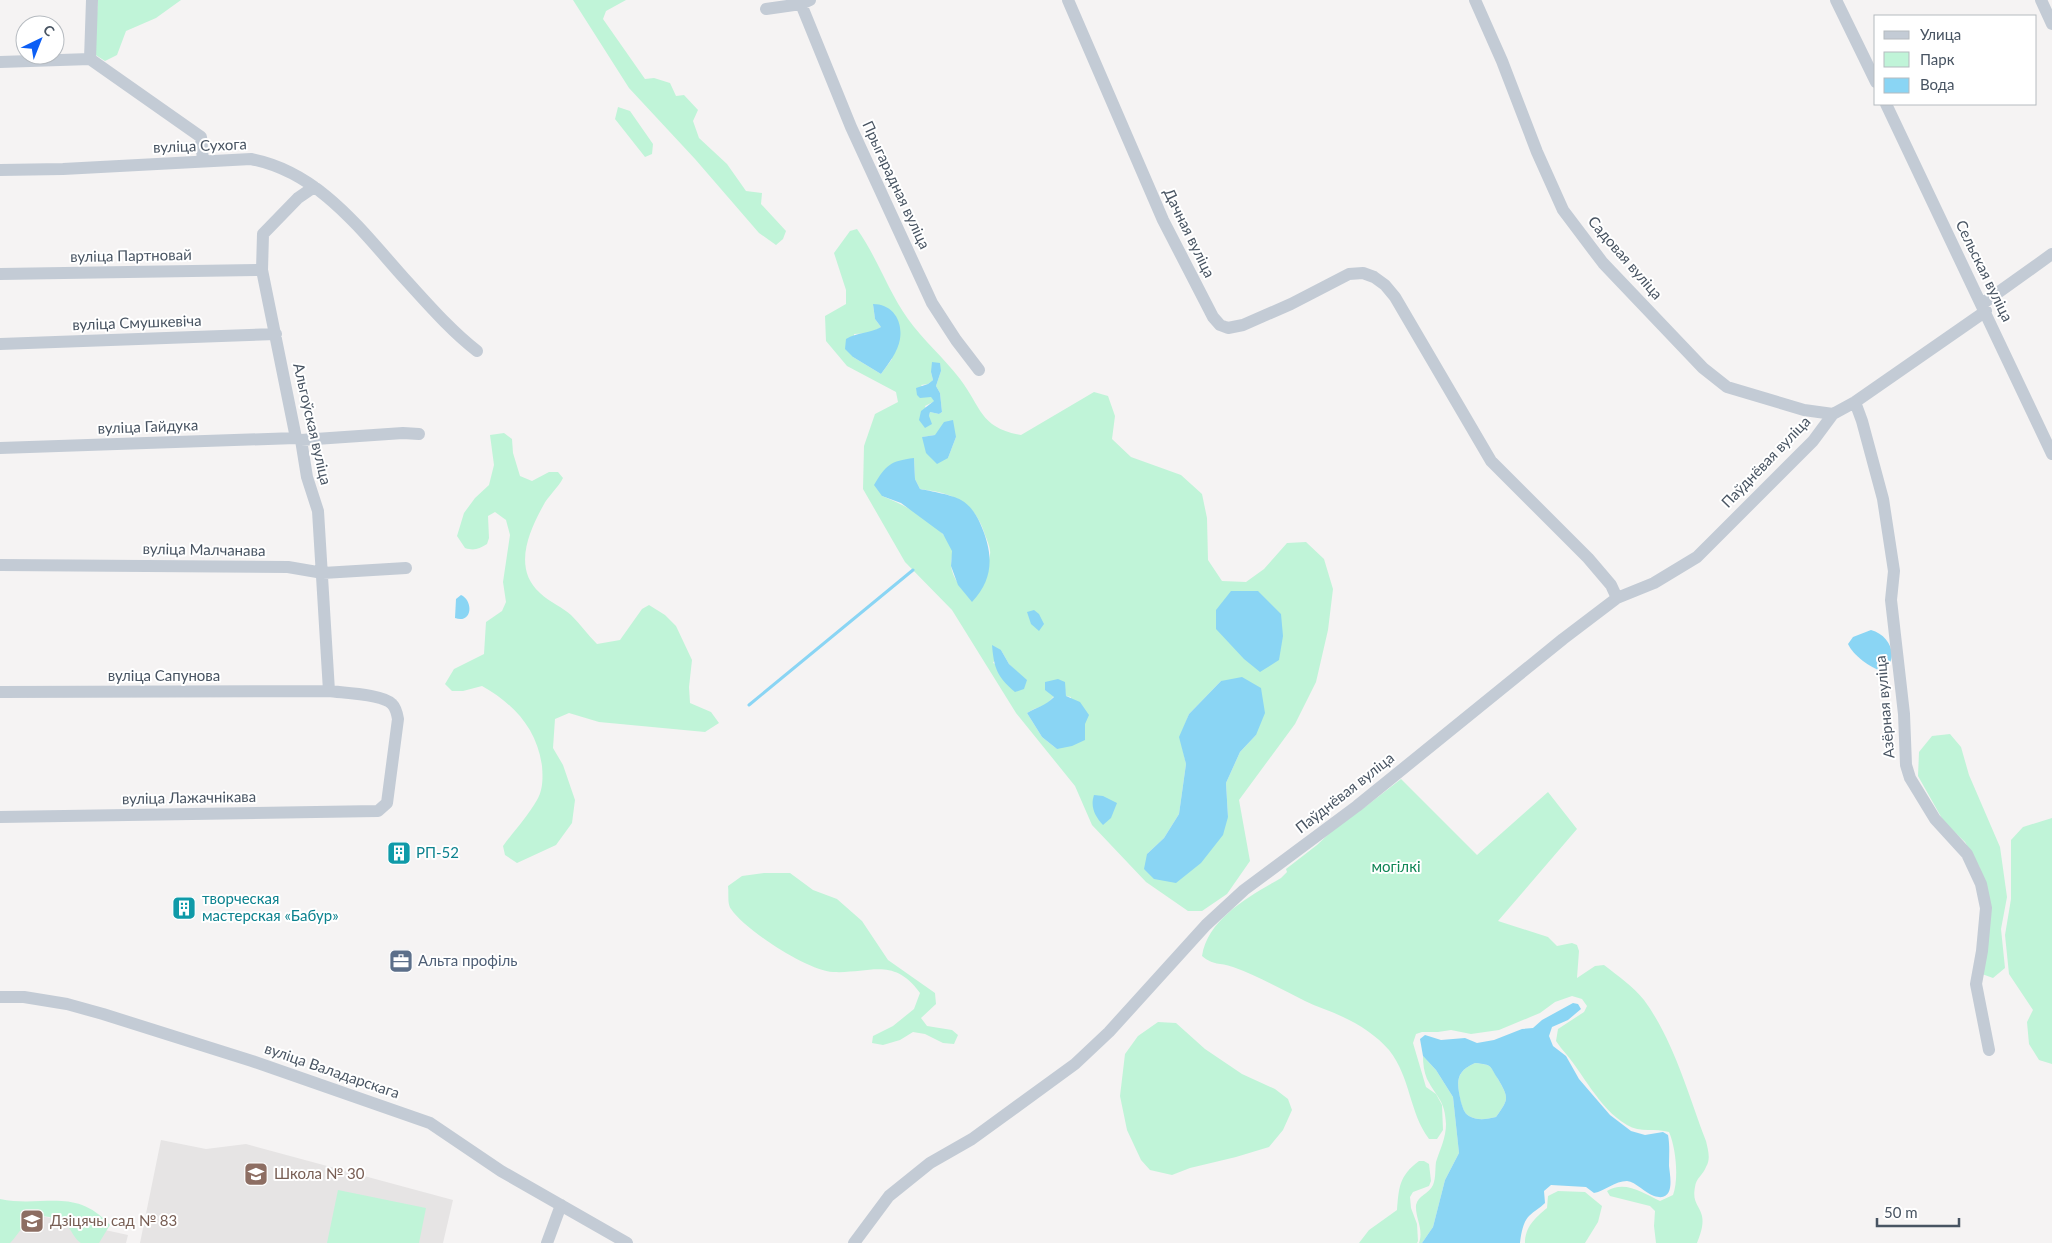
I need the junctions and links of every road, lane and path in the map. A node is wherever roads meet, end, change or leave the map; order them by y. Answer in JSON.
{"nodes":[{"id":1,"x":92,"y":0,"type":"edge"},
{"id":2,"x":1068,"y":0,"type":"edge"},
{"id":3,"x":1474,"y":0,"type":"edge"},
{"id":4,"x":1836,"y":0,"type":"edge"},
{"id":5,"x":2041,"y":0,"type":"edge"},
{"id":6,"x":806,"y":2,"type":"edge"},
{"id":7,"x":766,"y":9,"type":"dead end"},
{"id":8,"x":2052,"y":24,"type":"edge"},
{"id":9,"x":90,"y":60,"type":"junction"},
{"id":10,"x":0,"y":62,"type":"edge"},
{"id":11,"x":1874,"y":78,"type":"edge"},
{"id":12,"x":1886,"y":105,"type":"edge"},
{"id":13,"x":203,"y":162,"type":"junction"},
{"id":14,"x":0,"y":170,"type":"edge"},
{"id":15,"x":314,"y":187,"type":"junction"},
{"id":16,"x":2052,"y":254,"type":"edge"},
{"id":17,"x":262,"y":270,"type":"junction"},
{"id":18,"x":0,"y":274,"type":"edge"},
{"id":19,"x":1984,"y":308,"type":"junction"},
{"id":20,"x":276,"y":334,"type":"junction"},
{"id":21,"x":0,"y":344,"type":"edge"},
{"id":22,"x":477,"y":351,"type":"dead end"},
{"id":23,"x":979,"y":370,"type":"dead end"},
{"id":24,"x":1855,"y":402,"type":"junction"},
{"id":25,"x":1832,"y":414,"type":"junction"},
{"id":26,"x":418,"y":434,"type":"dead end"},
{"id":27,"x":299,"y":439,"type":"junction"},
{"id":28,"x":0,"y":448,"type":"edge"},
{"id":29,"x":2052,"y":454,"type":"edge"},
{"id":30,"x":0,"y":565,"type":"edge"},
{"id":31,"x":406,"y":568,"type":"dead end"},
{"id":32,"x":323,"y":573,"type":"junction"},
{"id":33,"x":1617,"y":598,"type":"junction"},
{"id":34,"x":0,"y":692,"type":"edge"},
{"id":35,"x":329,"y":692,"type":"junction"},
{"id":36,"x":378,"y":811,"type":"joint"},
{"id":37,"x":0,"y":817,"type":"edge"},
{"id":38,"x":0,"y":997,"type":"edge"},
{"id":39,"x":1990,"y":1050,"type":"dead end"},
{"id":40,"x":560,"y":1205,"type":"junction"},
{"id":41,"x":547,"y":1243,"type":"edge"},
{"id":42,"x":627,"y":1243,"type":"edge"},
{"id":43,"x":854,"y":1243,"type":"edge"}],
"edges":[{"from":1,"to":9,"type":"street"},
{"from":2,"to":33,"type":"street","name":"Дачная вуліца"},
{"from":3,"to":25,"type":"street","name":"Садовая вуліца"},
{"from":4,"to":11,"type":"street"},
{"from":5,"to":8,"type":"street"},
{"from":6,"to":7,"type":"street"},
{"from":6,"to":23,"type":"street","name":"Прыгарадная вуліца"},
{"from":9,"to":10,"type":"street"},
{"from":9,"to":13,"type":"street"},
{"from":12,"to":19,"type":"street","name":"Сельская вуліца"},
{"from":13,"to":14,"type":"street","name":"вуліца Сухога"},
{"from":13,"to":15,"type":"street","name":"вуліца Сухога"},
{"from":15,"to":17,"type":"street","name":"Альгоўская вуліца"},
{"from":15,"to":22,"type":"street","name":"вуліца Сухога"},
{"from":16,"to":19,"type":"street","name":"Паўднёвая вуліца"},
{"from":17,"to":18,"type":"street","name":"вуліца Партновай"},
{"from":17,"to":20,"type":"street","name":"Альгоўская вуліца"},
{"from":19,"to":24,"type":"street","name":"Паўднёвая вуліца"},
{"from":19,"to":29,"type":"street","name":"Сельская вуліца"},
{"from":20,"to":21,"type":"street","name":"вуліца Смушкевіча"},
{"from":20,"to":27,"type":"street","name":"Альгоўская вуліца"},
{"from":24,"to":25,"type":"street","name":"Паўднёвая вуліца"},
{"from":24,"to":39,"type":"street","name":"Азёрная вуліца"},
{"from":25,"to":33,"type":"street","name":"Паўднёвая вуліца"},
{"from":26,"to":27,"type":"street","name":"вуліца Гайдука"},
{"from":27,"to":28,"type":"street","name":"вуліца Гайдука"},
{"from":27,"to":32,"type":"street","name":"Альгоўская вуліца"},
{"from":30,"to":32,"type":"street","name":"вуліца Малчанава"},
{"from":31,"to":32,"type":"street","name":"вуліца Малчанава"},
{"from":32,"to":35,"type":"street","name":"Альгоўская вуліца"},
{"from":33,"to":43,"type":"street","name":"Паўднёвая вуліца"},
{"from":34,"to":35,"type":"street","name":"вуліца Сапунова"},
{"from":35,"to":36,"type":"street","name":"вуліца Сапунова"},
{"from":36,"to":37,"type":"street","name":"вуліца Лажачнікава"},
{"from":38,"to":40,"type":"street","name":"вуліца Валадарскага"},
{"from":40,"to":41,"type":"street"},
{"from":40,"to":42,"type":"street","name":"вуліца Валадарскага"}]}
